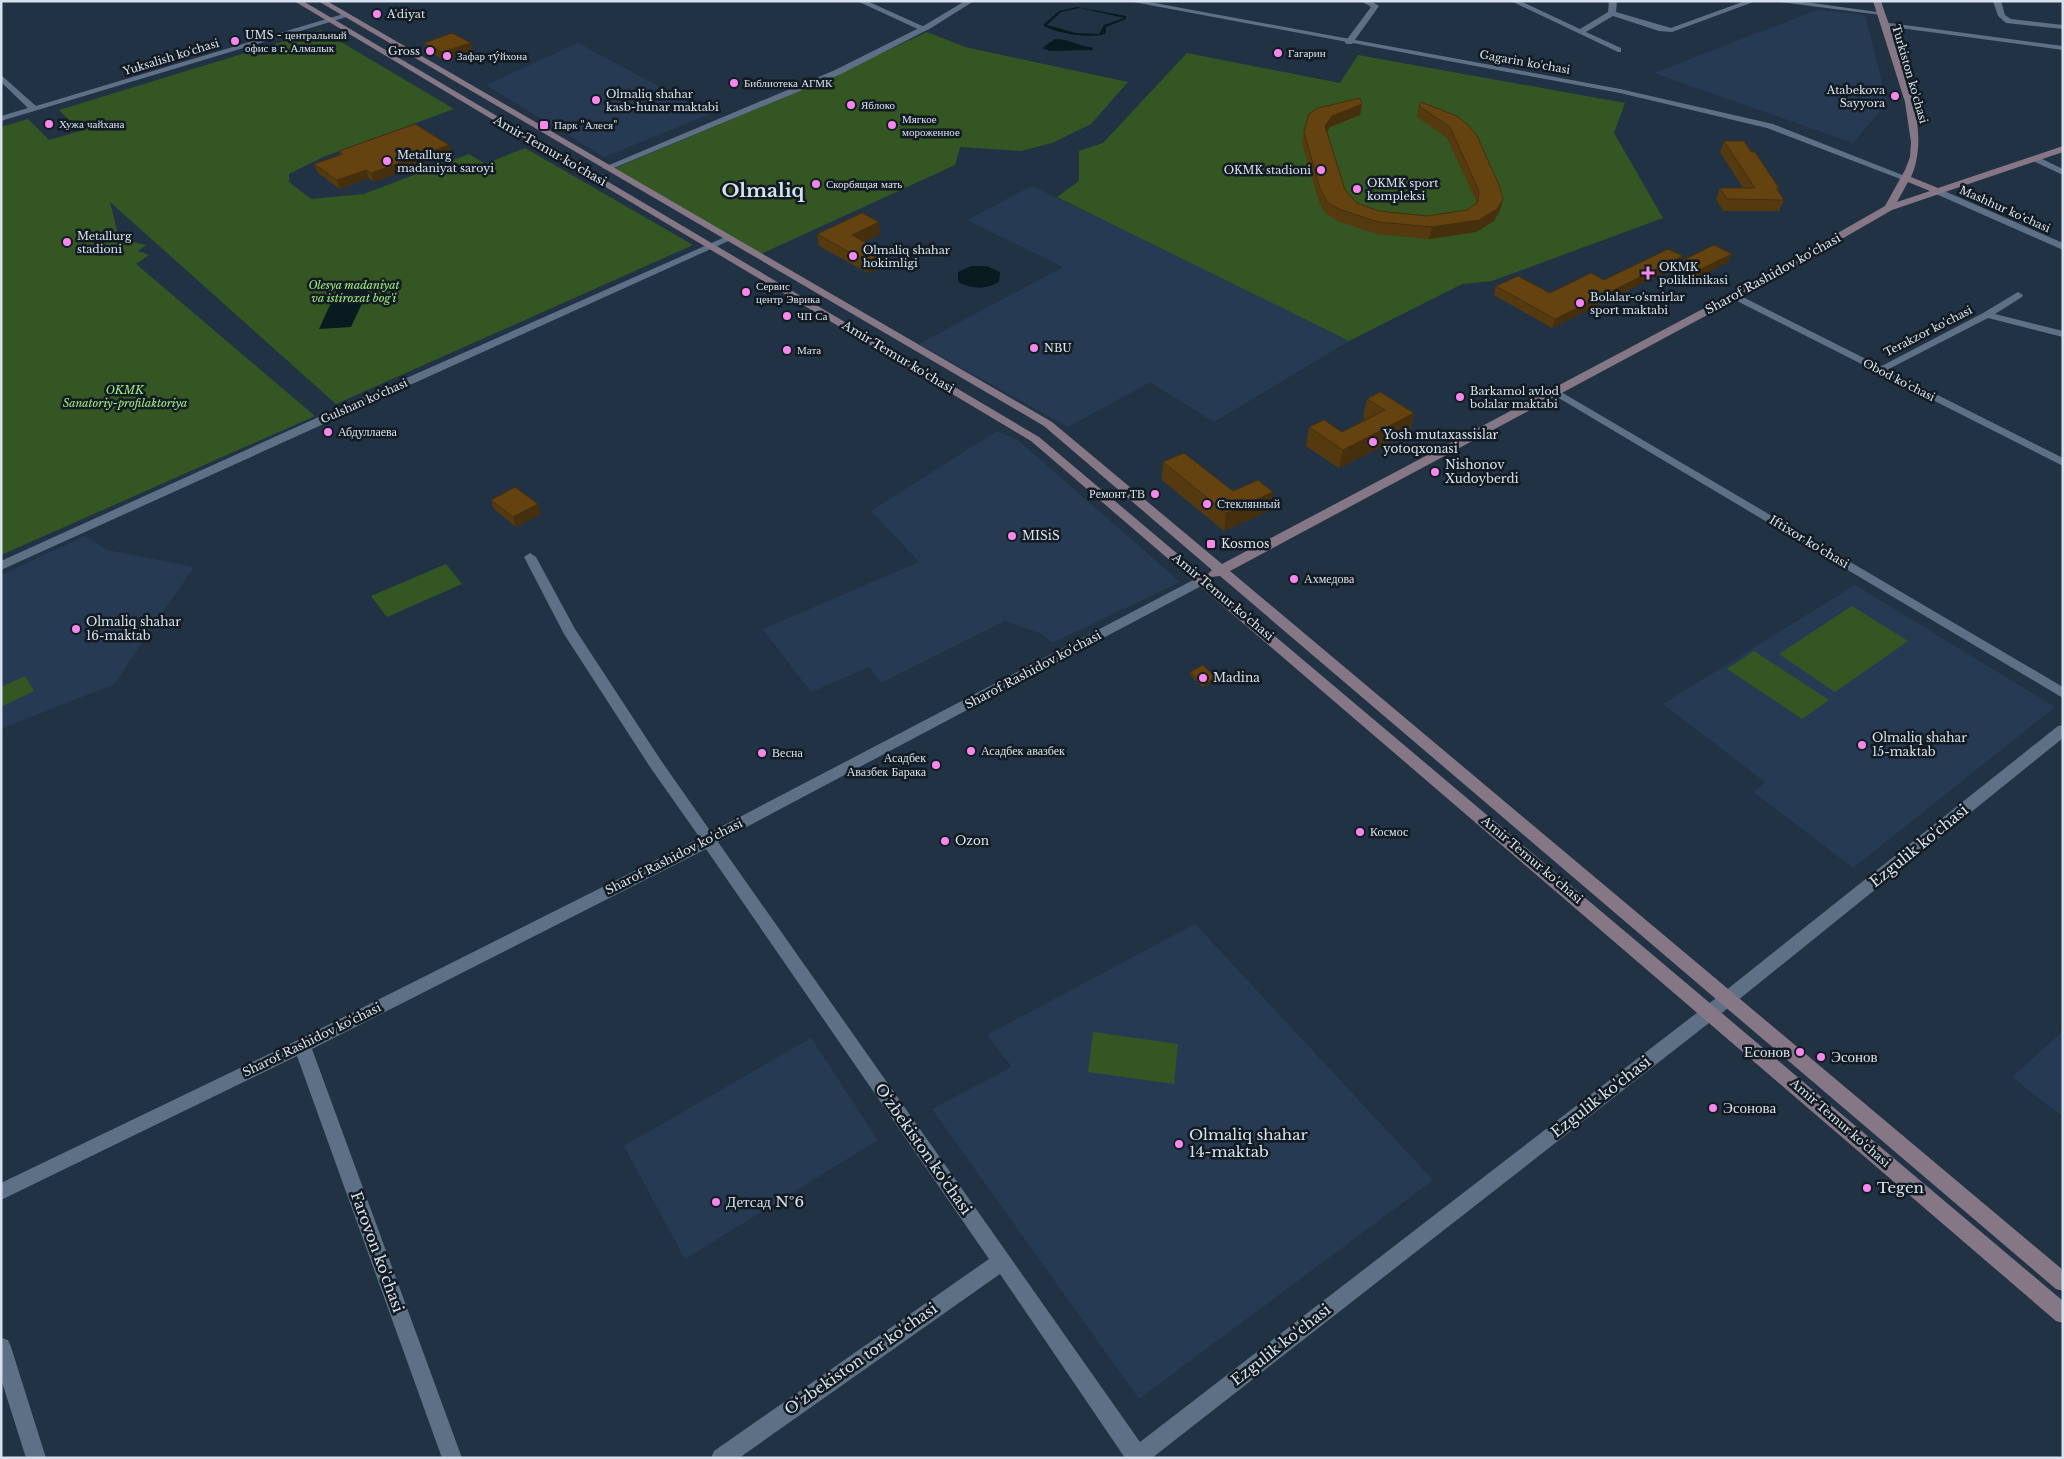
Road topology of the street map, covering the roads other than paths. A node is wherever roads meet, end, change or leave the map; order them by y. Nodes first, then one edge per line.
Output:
1 (297, 1) edge
2 (321, 1) edge
3 (860, 1) edge
4 (971, 1) edge
5 (1130, 1) edge
6 (1364, 1) edge
7 (1612, 1) edge
8 (1753, 1) edge
9 (1775, 1) edge
10 (1877, 1) edge
11 (1998, 1) edge
12 (1518, 2) edge
13 (1612, 13) junction
14 (1881, 13) junction
15 (346, 16) junction
16 (329, 21) junction
17 (1884, 24) junction
18 (2063, 27) edge
19 (924, 29) junction
20 (1581, 32) junction
21 (1349, 42) junction
22 (2063, 48) edge
23 (1618, 50) dead end
24 (1, 77) edge
25 (464, 86) junction
26 (451, 92) junction
27 (34, 109) junction
28 (1, 119) edge
29 (554, 137) junction
30 (538, 143) junction
31 (2063, 150) edge
32 (2036, 159) junction
33 (606, 168) junction
34 (2063, 172) edge
35 (1906, 178) junction
36 (1939, 192) junction
37 (1889, 208) junction
38 (728, 239) junction
39 (713, 246) junction
40 (2063, 247) edge
41 (1735, 296) junction
42 (2018, 296) dead end
43 (1987, 315) junction
44 (2063, 334) edge
45 (1879, 370) junction
46 (1556, 392) junction
47 (2063, 463) edge
48 (530, 557) dead end
49 (1, 566) edge
50 (1220, 571) junction
51 (1203, 580) junction
52 (2063, 693) edge
53 (2063, 730) edge
54 (708, 841) junction
55 (1726, 1000) junction
56 (1711, 1012) junction
57 (302, 1046) junction
58 (1, 1192) edge
59 (1002, 1261) junction
60 (2063, 1282) edge
61 (2063, 1314) edge
62 (1, 1347) edge
63 (1137, 1457) edge
64 (36, 1458) edge
65 (452, 1458) edge
66 (721, 1458) edge

1 - 16 main road, Amir Temur ko'chasi
2 - 15 main road, Amir Temur ko'chasi
3 - 19 street
4 - 19 street
5 - 21 street, Gagarin ko'chasi
6 - 21 street
7 - 13 street
8 - 13 street
9 - 14 street
10 - 14 main road, Turkiston ko'chasi
11 - 18 street
12 - 20 street
13 - 20 street
14 - 17 main road, Turkiston ko'chasi
15 - 16 street, Yuksalish ko'chasi
15 - 25 main road, Amir Temur ko'chasi
16 - 26 main road, Amir Temur ko'chasi
16 - 27 street, Yuksalish ko'chasi
17 - 22 street
17 - 35 main road, Turkiston ko'chasi
19 - 33 street
20 - 23 street
21 - 35 street, Gagarin ko'chasi
24 - 27 street
25 - 26 main road
25 - 29 main road, Amir Temur ko'chasi
26 - 30 main road, Amir Temur ko'chasi
27 - 28 street, Yuksalish ko'chasi
29 - 30 main road
29 - 33 main road, Amir Temur ko'chasi
30 - 39 main road, Amir Temur ko'chasi
31 - 32 main road, Sharof Rashidov ko'chasi
32 - 34 street
32 - 36 main road, Sharof Rashidov ko'chasi
33 - 38 main road, Amir Temur ko'chasi
35 - 36 main road
35 - 37 main road, Turkiston ko'chasi
36 - 37 main road, Sharof Rashidov ko'chasi
36 - 40 street, Mashhur ko‘chasi
37 - 41 main road, Sharof Rashidov ko'chasi
38 - 39 street, Gulshan ko'chasi
38 - 50 main road, Amir Temur ko'chasi
39 - 49 street, Gulshan ko'chasi
39 - 51 main road, Amir Temur ko'chasi
41 - 45 street, Obod ko'chasi
41 - 46 main road, Sharof Rashidov ko'chasi
42 - 43 street, Terakzor ko'chasi
43 - 44 street, Terakzor ko'chasi
43 - 45 street, Terakzor ko'chasi
45 - 47 street, Obod ko'chasi
46 - 50 main road, Sharof Rashidov ko'chasi
46 - 52 street, Iftixor ko'chasi
48 - 54 street, O‘zbekiston ko'chasi
50 - 51 main road, Sharof Rashidov ko'chasi
50 - 55 main road, Amir Temur ko'chasi
51 - 54 street, Sharof Rashidov ko'chasi
51 - 56 main road, Amir Temur ko'chasi
53 - 55 street, Ezgulik ko'chasi
54 - 57 street, Sharof Rashidov ko'chasi
54 - 59 street, O‘zbekiston ko'chasi
55 - 56 street, Ezgulik ko'chasi
55 - 60 main road, Amir Temur ko'chasi
56 - 61 main road, Amir Temur ko'chasi
56 - 63 street, Ezgulik ko'chasi
57 - 58 street, Sharof Rashidov ko'chasi
57 - 65 street, Farovon ko'chasi
59 - 63 street, O‘zbekiston ko'chasi
59 - 66 street, O‘zbekiston tor ko'chasi
62 - 64 street

